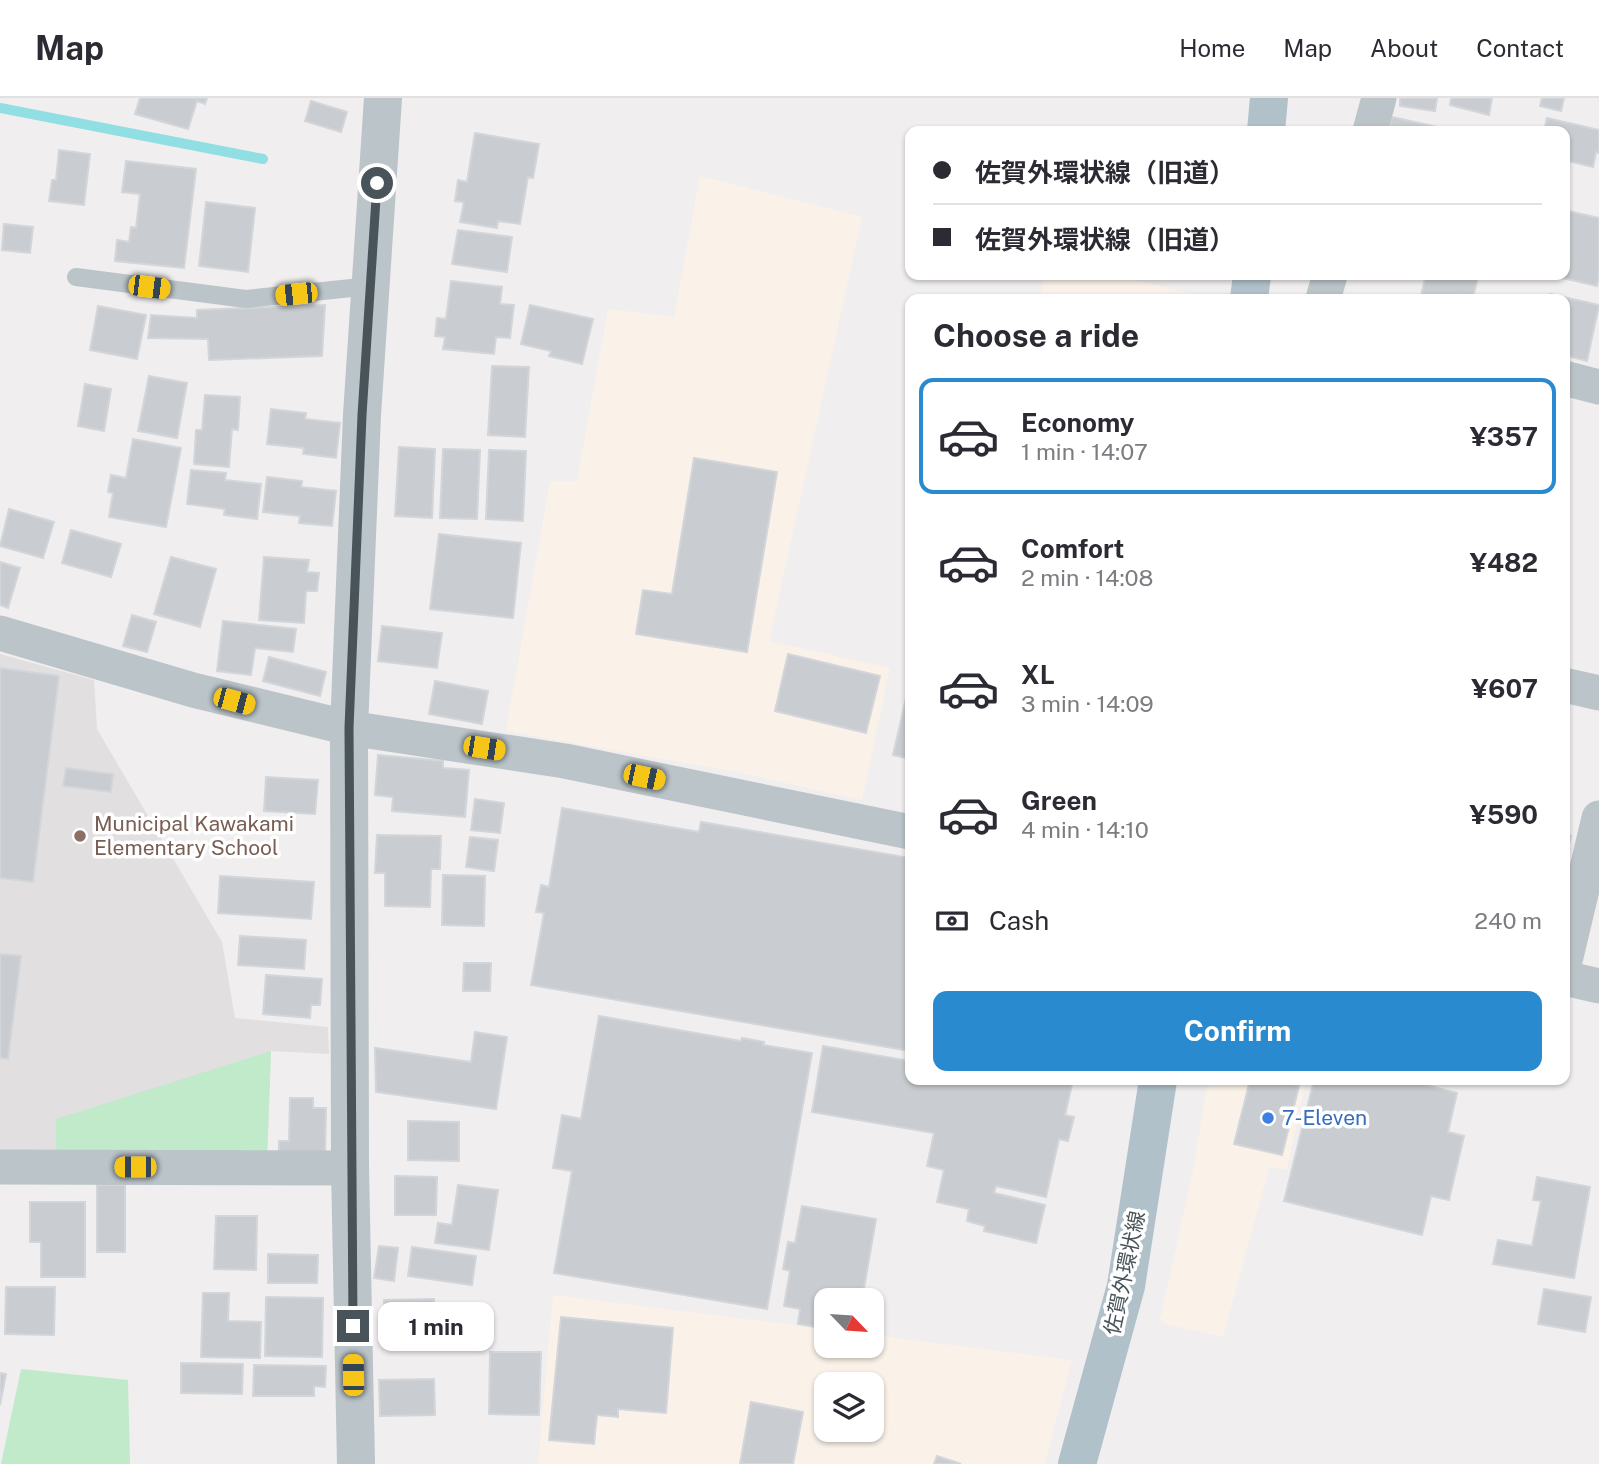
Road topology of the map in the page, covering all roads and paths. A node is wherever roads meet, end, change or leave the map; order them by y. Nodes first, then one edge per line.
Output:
1 (383, 98) edge
2 (1269, 98) edge
3 (1380, 98) edge
4 (1266, 126) edge
5 (1372, 126) edge
6 (76, 277) dead end
7 (370, 286) junction
8 (1570, 380) edge
9 (1599, 387) edge
10 (0, 633) edge
11 (1570, 686) edge
12 (1599, 693) edge
13 (349, 728) junction
14 (1599, 818) edge
15 (905, 831) edge
16 (1570, 940) edge
17 (1570, 979) edge
18 (1599, 986) edge
19 (1157, 1085) edge
20 (0, 1167) edge
21 (351, 1168) junction
22 (356, 1464) edge
23 (1077, 1464) edge

1 - 7 street
2 - 4 main road
3 - 5 street
6 - 7 lane
7 - 13 street
8 - 9 street
10 - 13 street
11 - 12 street
13 - 15 street
13 - 21 street
14 - 16 street
17 - 18 street
19 - 23 main road, 佐賀外環状線
20 - 21 street
21 - 22 street

